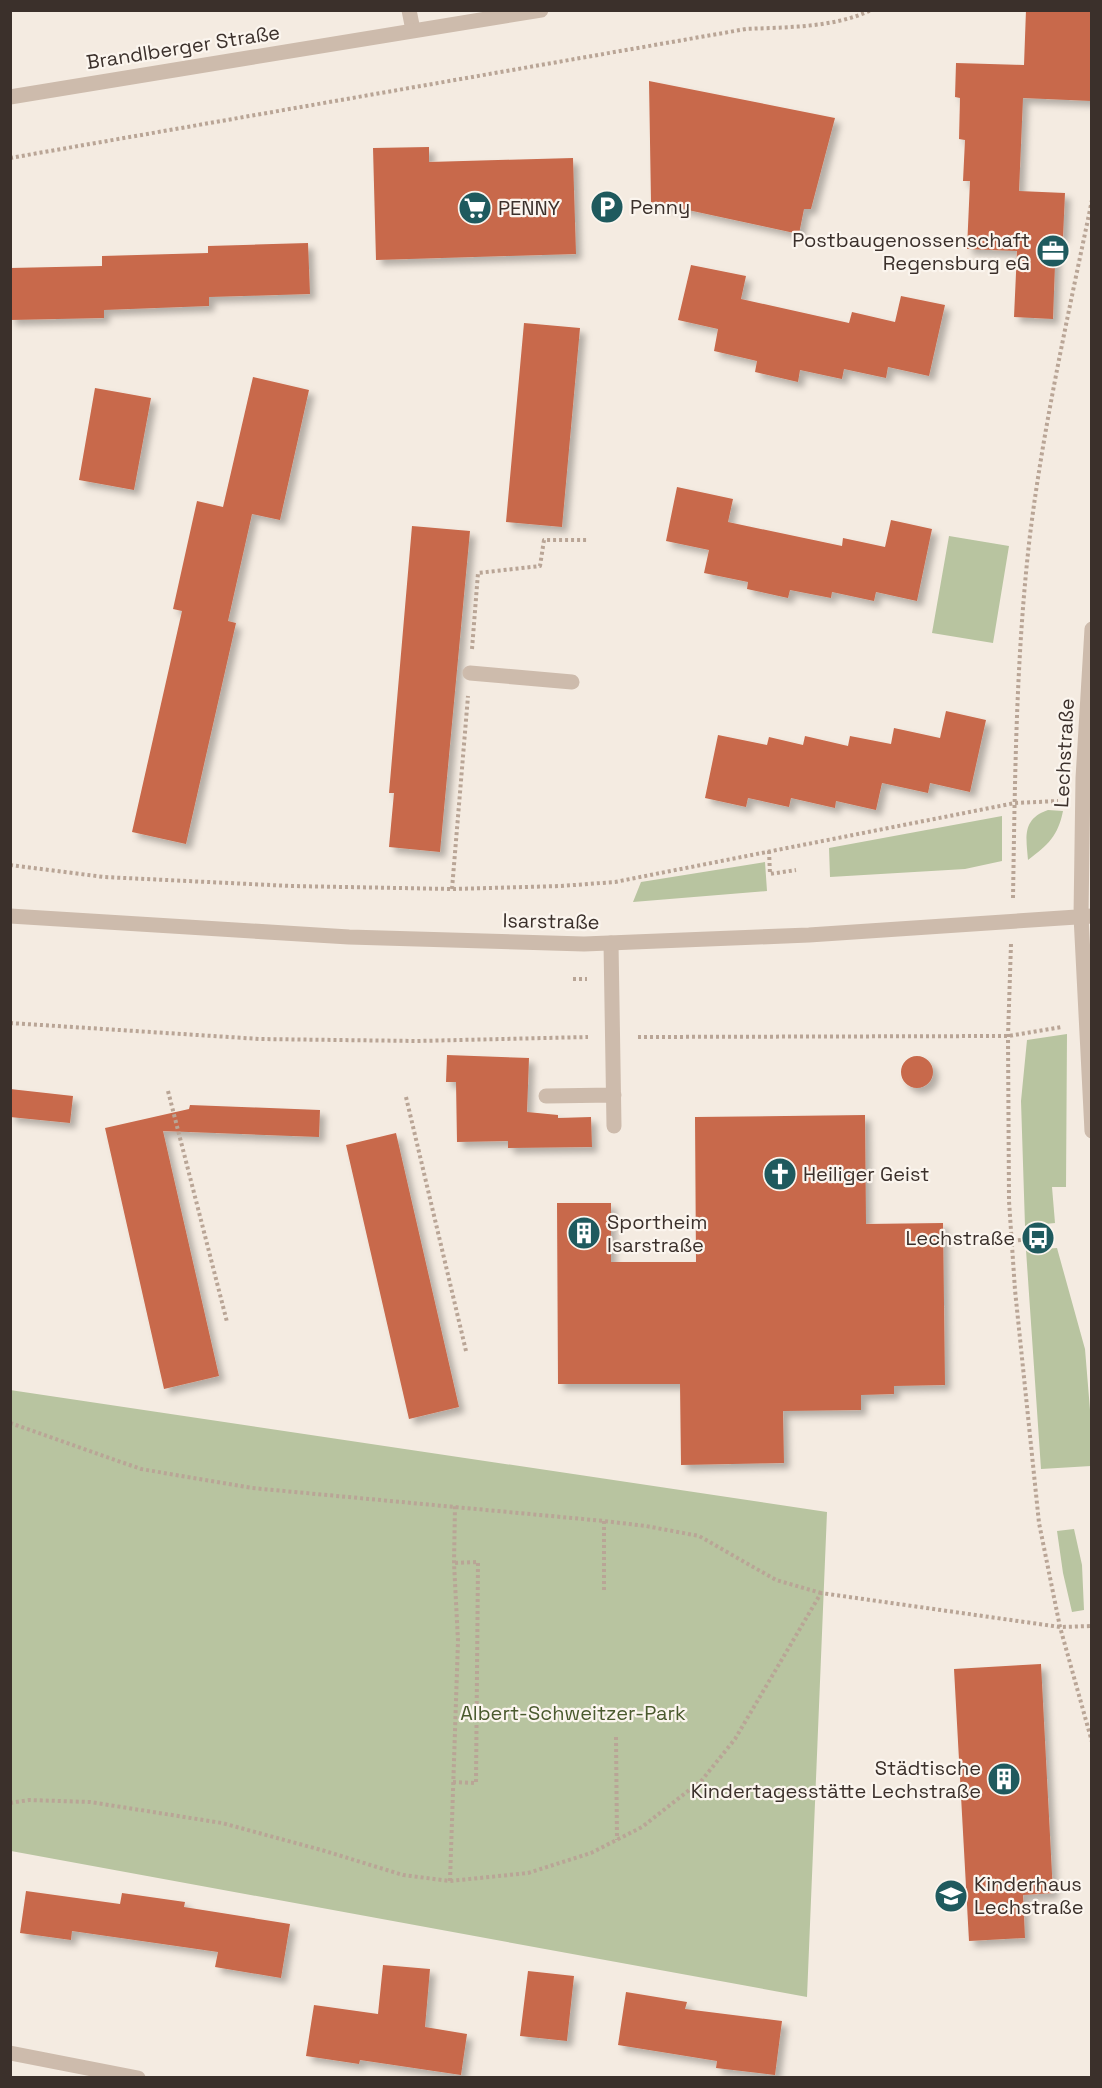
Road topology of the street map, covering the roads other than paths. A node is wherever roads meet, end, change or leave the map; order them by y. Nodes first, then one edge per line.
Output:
1 (410, 10) edge
2 (541, 10) edge
3 (413, 30) junction
4 (10, 97) edge
5 (1092, 629) edge
6 (470, 673) dead end
7 (572, 682) dead end
8 (10, 916) edge
9 (1087, 916) edge
10 (611, 943) junction
11 (614, 1095) junction
12 (546, 1096) dead end
13 (614, 1126) dead end
14 (1092, 1131) edge
15 (10, 2053) edge
16 (138, 2078) edge

1 - 3 street
2 - 3 street, Brandlberger Straße
3 - 4 street, Brandlberger Straße
5 - 9 street, Lechstraße
6 - 7 street
8 - 10 street, Isarstraße
9 - 10 street, Isarstraße
9 - 14 street, Lechstraße
10 - 11 street
11 - 12 street
11 - 13 street
15 - 16 street

